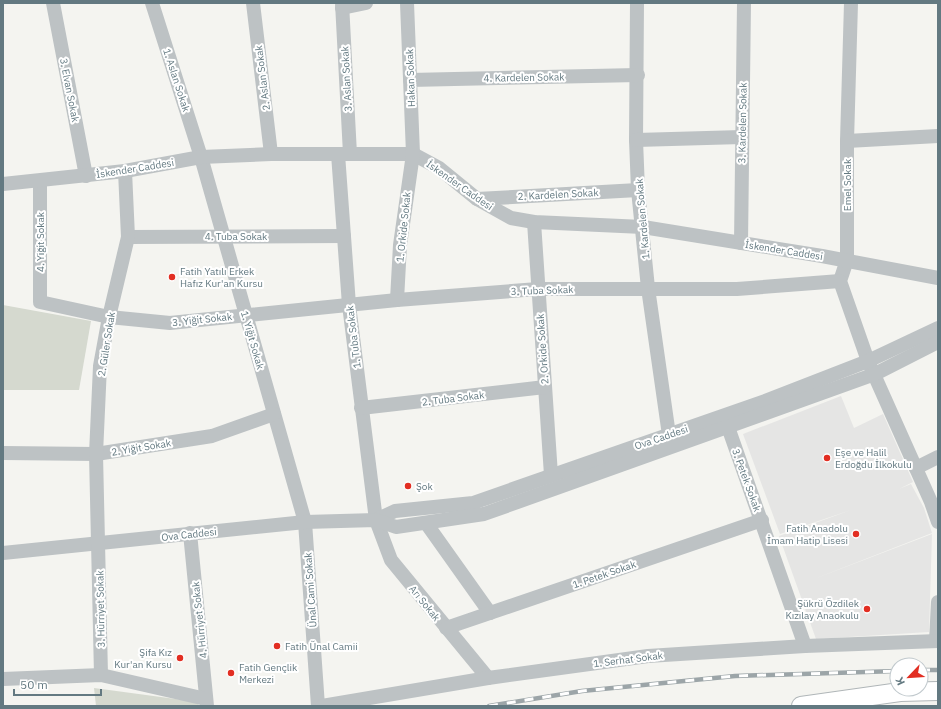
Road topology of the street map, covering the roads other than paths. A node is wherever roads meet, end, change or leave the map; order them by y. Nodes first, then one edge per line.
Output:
1 (54, 3) edge
2 (152, 3) edge
3 (253, 3) edge
4 (366, 3) edge
5 (407, 3) edge
6 (637, 3) edge
7 (744, 3) edge
8 (851, 3) edge
9 (342, 6) edge
10 (638, 75) junction
11 (410, 80) junction
12 (938, 136) edge
13 (742, 137) junction
14 (636, 140) junction
15 (847, 141) junction
16 (271, 154) junction
17 (344, 154) junction
18 (412, 154) junction
19 (202, 157) junction
20 (125, 171) junction
21 (86, 176) junction
22 (40, 181) junction
23 (3, 184) edge
24 (638, 190) junction
25 (477, 198) junction
26 (534, 222) junction
27 (643, 227) junction
28 (344, 236) junction
29 (128, 237) junction
30 (224, 237) junction
31 (741, 243) junction
32 (847, 260) junction
33 (938, 278) edge
34 (840, 281) junction
35 (538, 288) junction
36 (648, 288) junction
37 (397, 300) junction
38 (40, 302) joint
39 (349, 304) junction
40 (246, 315) junction
41 (109, 317) junction
42 (938, 328) edge
43 (938, 342) edge
44 (868, 361) junction
45 (875, 374) junction
46 (545, 387) junction
47 (361, 408) junction
48 (274, 414) junction
49 (728, 427) junction
50 (670, 441) junction
51 (3, 453) edge
52 (96, 454) junction
53 (938, 457) edge
54 (916, 468) junction
55 (550, 475) junction
56 (376, 520) junction
57 (762, 520) junction
58 (305, 522) junction
59 (938, 522) edge
60 (426, 523) junction
61 (190, 533) junction
62 (99, 543) junction
63 (3, 553) edge
64 (938, 602) edge
65 (490, 613) junction
66 (446, 628) junction
67 (937, 641) edge
68 (805, 646) junction
69 (101, 676) junction
70 (488, 678) junction
71 (3, 679) edge
72 (938, 691) edge
73 (207, 702) edge
74 (318, 706) edge
75 (322, 706) edge
76 (801, 706) edge

1 - 21 street, 3. Elvan Sokak
2 - 19 street, 1. Aslan Sokak
3 - 16 street, 2. Aslan Sokak
4 - 9 street
5 - 11 street, Hakan Sokak
6 - 10 street, 1. Kardelen Sokak
7 - 13 street, 3. Kardelen Sokak
8 - 15 street, Emel Sokak
9 - 17 street, 3. Aslan Sokak
10 - 11 street, 4. Kardelen Sokak
10 - 14 street, 1. Kardelen Sokak
11 - 18 street, Hakan Sokak
12 - 15 street
13 - 14 street
13 - 31 street, 3. Kardelen Sokak
14 - 24 street, 1. Kardelen Sokak
15 - 32 street, Emel Sokak
16 - 17 street, İskender Caddesi
16 - 19 street, İskender Caddesi
17 - 18 street, İskender Caddesi
17 - 28 street, 1. Tuba Sokak
18 - 25 street, İskender Caddesi
18 - 37 street, 1. Orkide Sokak
19 - 20 street, İskender Caddesi
19 - 30 street, 1. Yiğit Sokak
20 - 21 street, İskender Caddesi
20 - 29 street, 2. Güler Sokak
21 - 22 street, İskender Caddesi
22 - 23 street, İskender Caddesi
22 - 38 street, 4. Yiğit Sokak
24 - 25 street, 2. Kardelen Sokak
24 - 27 street, 1. Kardelen Sokak
25 - 26 street, İskender Caddesi
26 - 27 street, İskender Caddesi
26 - 35 street, 2. Orkide Sokak
27 - 31 street, İskender Caddesi
27 - 36 street, 1. Kardelen Sokak
28 - 30 street, 4. Tuba Sokak
28 - 39 street, 1. Tuba Sokak
29 - 30 street, 4. Tuba Sokak
29 - 41 street, 2. Güler Sokak
30 - 40 street, 1. Yiğit Sokak
31 - 32 street, İskender Caddesi
32 - 33 street, İskender Caddesi
32 - 34 street, Emel Sokak
34 - 36 street, 3. Tuba Sokak
34 - 44 street
35 - 36 street, 3. Tuba Sokak
35 - 37 street, 3. Tuba Sokak
35 - 46 street, 2. Orkide Sokak
36 - 50 street, 1. Kardelen Sokak
37 - 39 street, 3. Tuba Sokak
38 - 41 street, 3. Yiğit Sokak
39 - 40 street, 3. Tuba Sokak
39 - 47 street, 1. Tuba Sokak
40 - 41 street, 3. Yiğit Sokak
40 - 48 street, 1. Yiğit Sokak
41 - 52 street, 2. Güler Sokak
42 - 44 street, Ova Caddesi
43 - 45 street, Ova Caddesi
44 - 45 street
44 - 50 street, Ova Caddesi
45 - 49 street, Ova Caddesi
45 - 54 street
46 - 47 street, 2. Tuba Sokak
46 - 55 street, 2. Orkide Sokak
47 - 56 street, 1. Tuba Sokak
48 - 52 street, 2. Yiğit Sokak
48 - 58 street, 1. Yiğit Sokak
49 - 50 street, Ova Caddesi
49 - 57 street, 3. Petek Sokak
50 - 55 street, Ova Caddesi
50 - 60 street, Ova Caddesi
51 - 52 street, 2. Yiğit Sokak
52 - 62 street, 2. Güler Sokak
53 - 54 street
54 - 59 street
55 - 56 street, Ova Caddesi
56 - 58 street, Ova Caddesi
56 - 60 street, Ova Caddesi
56 - 66 street, Arı Sokak
57 - 65 street, 1. Petek Sokak
57 - 68 street, 3. Petek Sokak
58 - 61 street, Ova Caddesi
58 - 74 street, Ünal Cami Sokak
60 - 65 street
61 - 62 street, Ova Caddesi
61 - 73 street, 4. Hürriyet Sokak
62 - 63 street, Ova Caddesi
62 - 69 street, 3. Hürriyet Sokak
64 - 67 street
65 - 66 street, 1. Petek Sokak
66 - 70 street, Arı Sokak
67 - 68 street, 1. Serhat Sokak
68 - 70 street, 1. Serhat Sokak
69 - 71 street
69 - 73 street
70 - 75 street, 1. Serhat Sokak
72 - 76 main road

